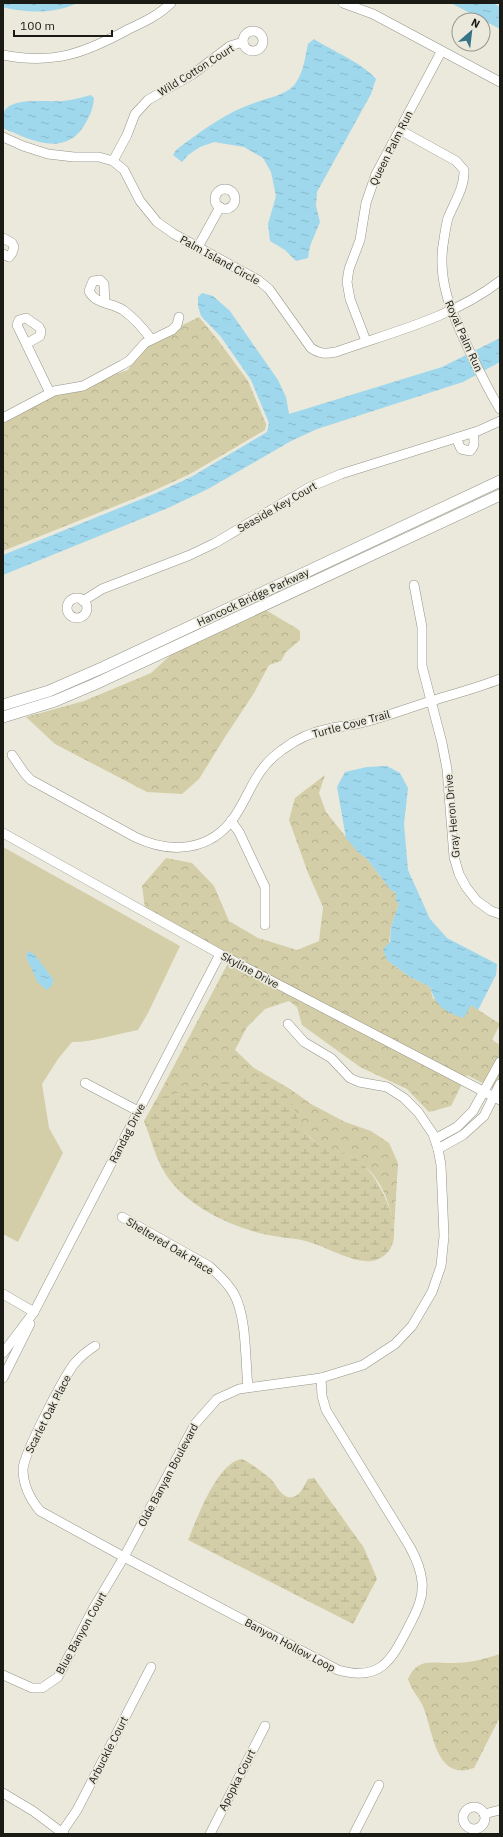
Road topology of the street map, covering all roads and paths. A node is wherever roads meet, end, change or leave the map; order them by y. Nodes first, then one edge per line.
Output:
1 (171, 3) edge
2 (343, 3) edge
3 (243, 42) dead end
4 (441, 52) junction
5 (3, 55) edge
6 (500, 82) edge
7 (400, 130) junction
8 (3, 137) edge
9 (113, 161) junction
10 (220, 207) dead end
11 (3, 238) edge
12 (198, 247) junction
13 (3, 254) edge
14 (500, 281) edge
15 (105, 303) dead end
16 (451, 312) junction
17 (179, 317) dead end
18 (151, 339) junction
19 (366, 341) junction
20 (26, 344) dead end
21 (488, 390) junction
22 (50, 393) junction
23 (500, 409) edge
24 (3, 418) edge
25 (499, 423) edge
26 (473, 433) junction
27 (456, 438) junction
28 (500, 481) edge
29 (500, 495) edge
30 (414, 585) dead end
31 (84, 601) dead end
32 (500, 679) edge
33 (432, 701) junction
34 (3, 705) edge
35 (3, 717) edge
36 (12, 755) dead end
37 (231, 821) junction
38 (3, 833) edge
39 (500, 914) edge
40 (265, 924) dead end
41 (220, 954) junction
42 (288, 1024) dead end
43 (500, 1062) edge
44 (85, 1083) dead end
45 (500, 1084) edge
46 (485, 1092) junction
47 (497, 1098) edge
48 (138, 1111) junction
49 (462, 1123) junction
50 (468, 1131) junction
51 (435, 1139) junction
52 (438, 1149) junction
53 (122, 1217) dead end
54 (3, 1294) edge
55 (34, 1312) junction
56 (95, 1346) dead end
57 (3, 1353) edge
58 (3, 1378) edge
59 (321, 1378) junction
60 (248, 1387) junction
61 (124, 1557) junction
62 (151, 1667) dead end
63 (3, 1676) edge
64 (265, 1726) dead end
65 (379, 1785) dead end
66 (3, 1793) edge
67 (500, 1810) edge
68 (484, 1814) dead end
69 (63, 1833) edge
70 (210, 1834) edge
71 (354, 1834) edge

1 - 5 street
2 - 4 street
3 - 9 street, Wild Cotton Court
4 - 6 street
4 - 7 street, Queen Palm Run
7 - 16 street, Royal Palm Run
7 - 19 street, Queen Palm Run
8 - 9 street
9 - 12 street, Palm Island Circle
10 - 12 street
11 - 13 street
12 - 19 street, Palm Island Circle
14 - 16 street, Palm Island Circle
15 - 18 street
16 - 19 street, Palm Island Circle
16 - 21 street, Royal Palm Run
17 - 18 street
18 - 22 street
20 - 22 street
21 - 23 street, Royal Palm Run
21 - 25 street, Royal Palm Run
22 - 24 street
25 - 26 street, Seaside Key Court
26 - 27 street, Seaside Key Court
26 - 27 street
27 - 31 street, Seaside Key Court
28 - 34 main road, Hancock Bridge Parkway
29 - 35 main road, Hancock Bridge Parkway
30 - 33 street, Gray Heron Drive
32 - 33 street, Turtle Cove Trail
33 - 37 street, Turtle Cove Trail
33 - 39 street, Gray Heron Drive
36 - 37 street, Turtle Cove Trail
37 - 40 street
38 - 41 street, Skyline Drive
41 - 46 street, Skyline Drive
41 - 48 street, Randag Drive
42 - 51 street, Olde Banyan Boulevard
43 - 46 street
44 - 48 street
45 - 47 street
46 - 47 street, Skyline Drive
46 - 49 street
47 - 50 street
48 - 55 street, Randag Drive
49 - 50 street
49 - 51 street
50 - 52 street
51 - 52 street, Olde Banyan Boulevard
52 - 59 street, Olde Banyan Boulevard
53 - 60 street, Sheltered Oak Place
54 - 55 street
55 - 57 street, Randag Drive
55 - 58 street, Randag Drive
56 - 61 street, Scarlet Oak Place
59 - 60 street, Olde Banyan Boulevard
59 - 61 street, Banyon Hollow Loop
60 - 61 street, Olde Banyan Boulevard
61 - 63 street, Blue Banyon Court
62 - 69 street, Arbuckle Court
64 - 70 street, Apopka Court
65 - 71 street
66 - 69 street
67 - 68 street

